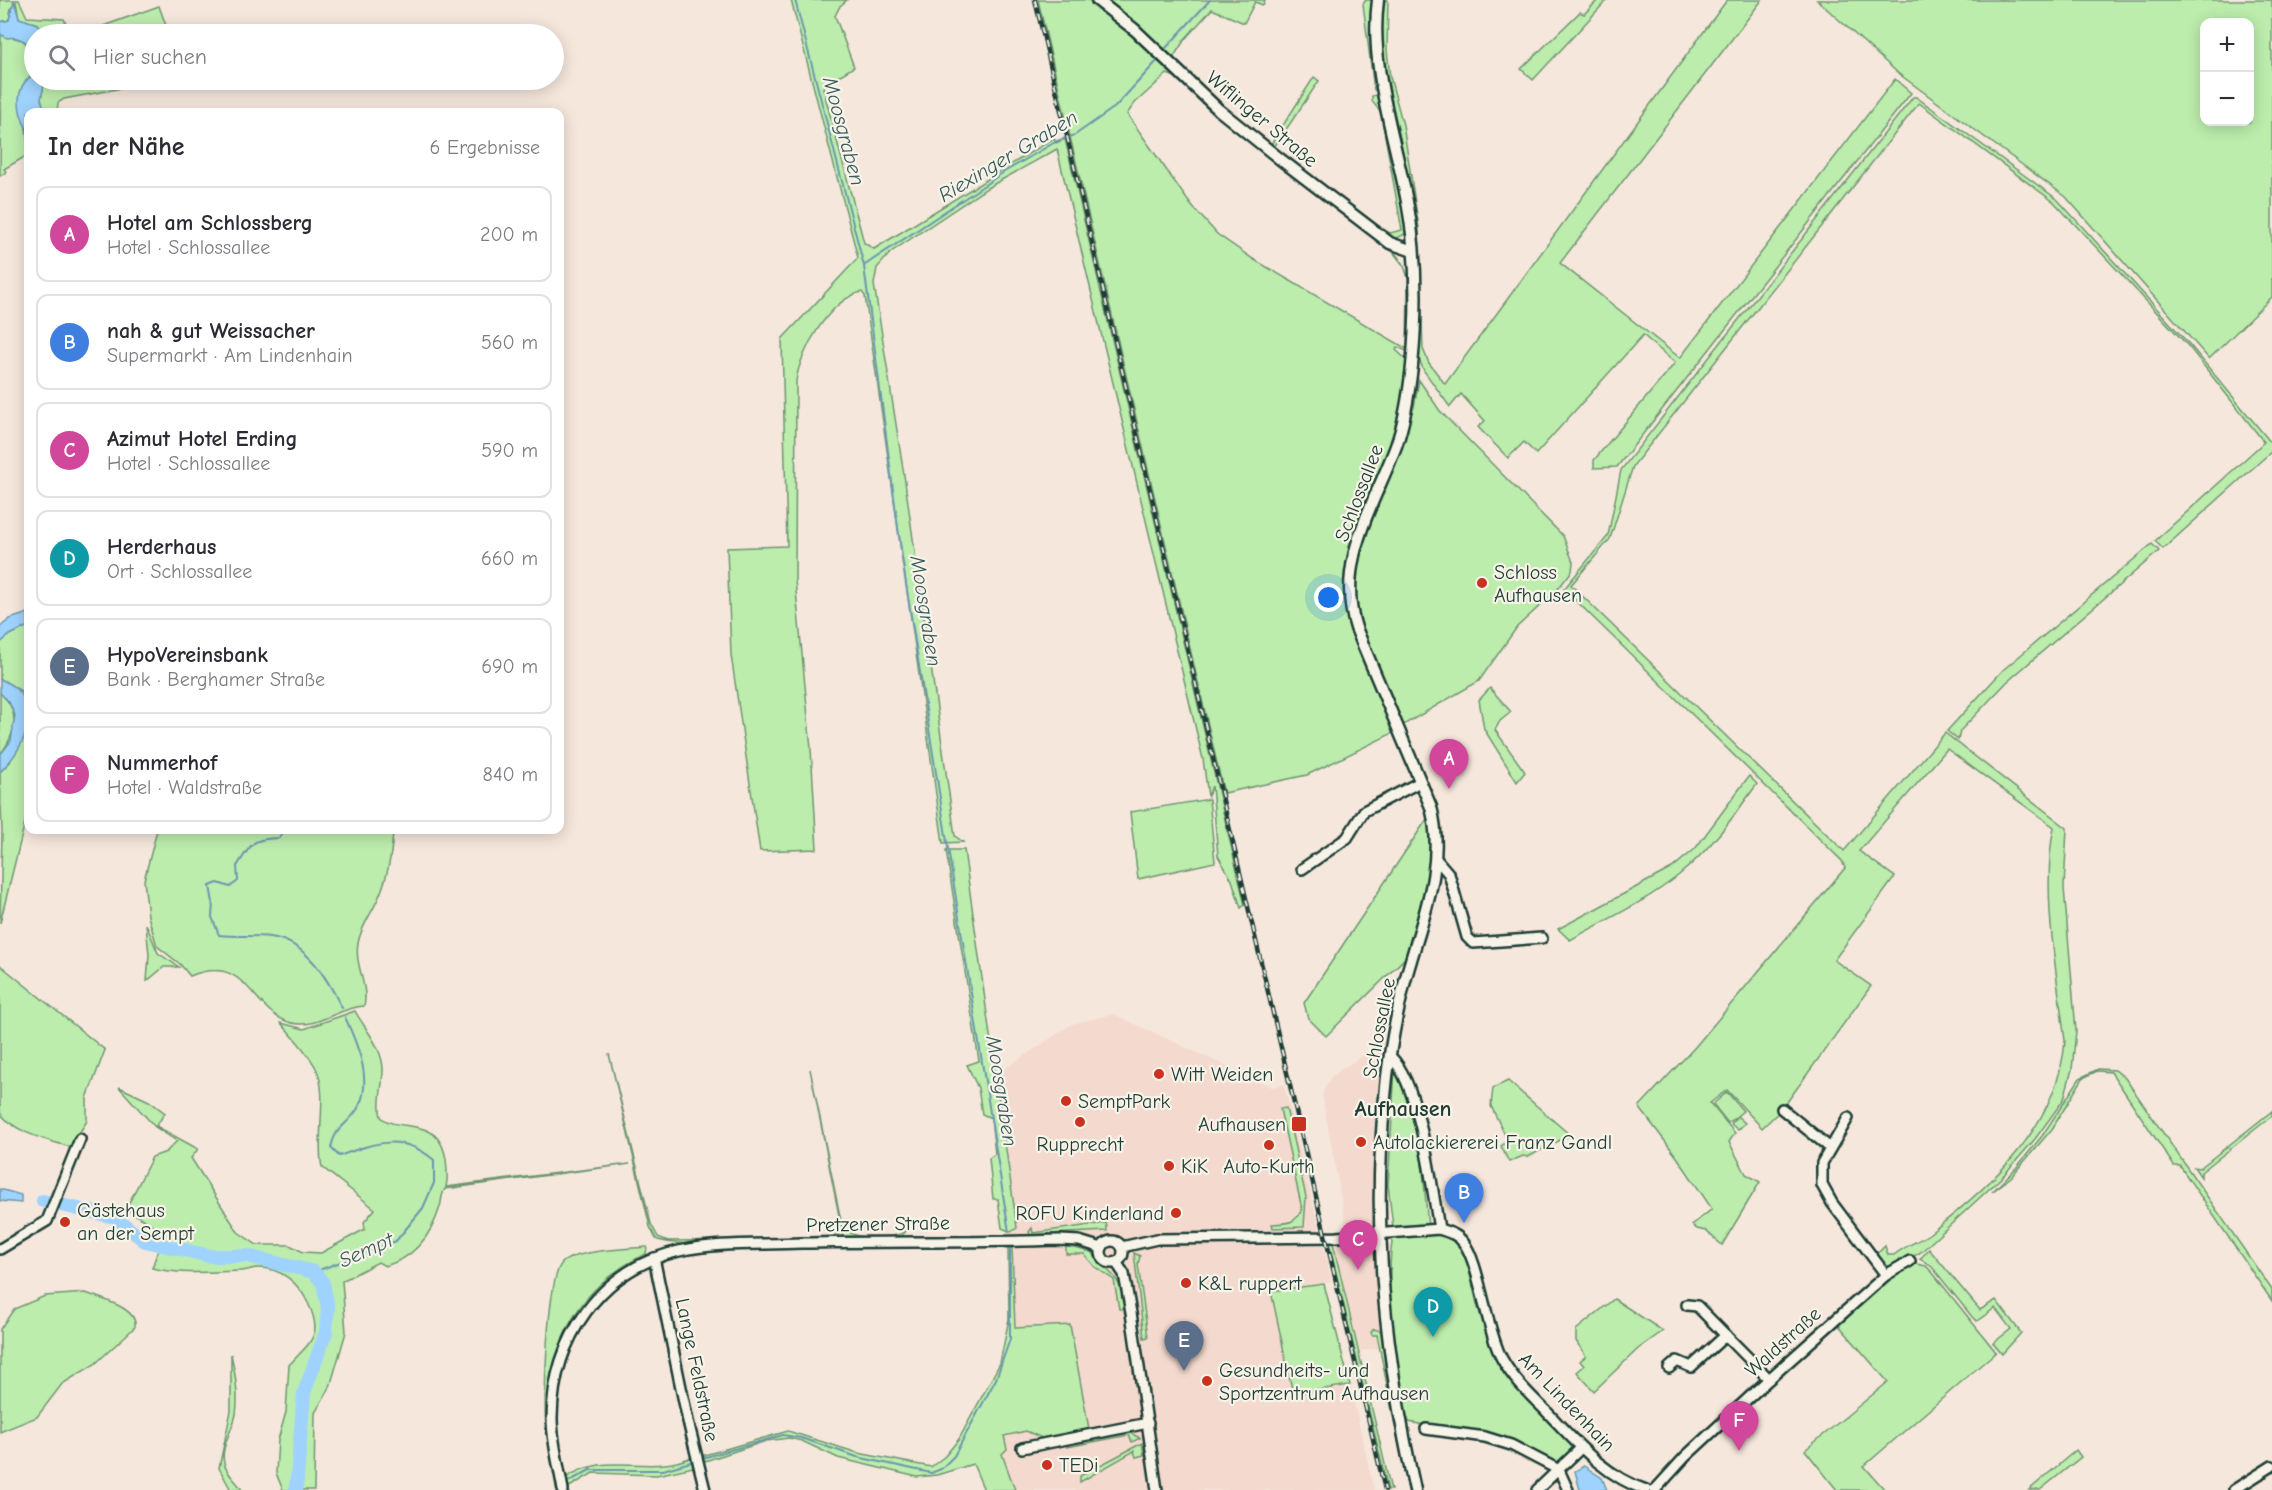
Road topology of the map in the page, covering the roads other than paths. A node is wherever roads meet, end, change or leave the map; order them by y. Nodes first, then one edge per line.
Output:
1 (1097, 0) edge
2 (1378, 0) edge
3 (1413, 252) junction
4 (1420, 782) junction
5 (1437, 860) junction
6 (1302, 869) dead end
7 (1542, 938) dead end
8 (1390, 1057) junction
9 (1782, 1109) dead end
10 (1848, 1118) dead end
11 (80, 1139) dead end
12 (1829, 1147) junction
13 (1439, 1229) junction
14 (1380, 1234) junction
15 (1122, 1247) junction
16 (1102, 1248) junction
17 (0, 1250) edge
18 (654, 1258) junction
19 (1910, 1261) dead end
20 (1116, 1262) junction
21 (1886, 1275) junction
22 (1688, 1305) dead end
23 (1726, 1335) junction
24 (1669, 1368) dead end
25 (1769, 1379) junction
26 (1148, 1423) junction
27 (1426, 1429) dead end
28 (1022, 1448) dead end
29 (1581, 1448) junction
30 (2272, 1466) edge
31 (1559, 1470) junction
32 (563, 1490) edge
33 (705, 1490) edge
34 (1157, 1490) edge
35 (1415, 1490) edge
36 (1537, 1490) edge
37 (1568, 1490) edge
38 (1646, 1490) edge
39 (1655, 1490) edge
40 (2234, 1490) edge

1 - 3 main road, Wiflinger Straße
2 - 3 main road, Schlossallee
3 - 4 main road, Schlossallee
4 - 5 main road, Schlossallee
4 - 6 street
5 - 7 street, Schlossallee
5 - 8 main road, Schlossallee
8 - 13 street
8 - 14 main road, Schlossallee
9 - 12 street
10 - 12 street
11 - 17 street
12 - 21 street
13 - 14 street
13 - 29 street, Am Lindenhain
14 - 15 street, Pretzener Straße
14 - 35 main road, Schlossallee
15 - 16 street, Pretzener Straße
15 - 20 street
16 - 18 street, Pretzener Straße
16 - 20 street
18 - 32 street, Pretzener Straße
18 - 33 street, Lange Feldstraße
19 - 21 street, Waldstraße
20 - 26 street
21 - 25 street, Waldstraße
22 - 23 street
23 - 24 street
23 - 25 street
25 - 39 street, Waldstraße
26 - 28 street
26 - 34 street
27 - 31 street
29 - 31 street
29 - 38 street, Am Lindenhain
30 - 40 street
31 - 36 street
31 - 37 street

